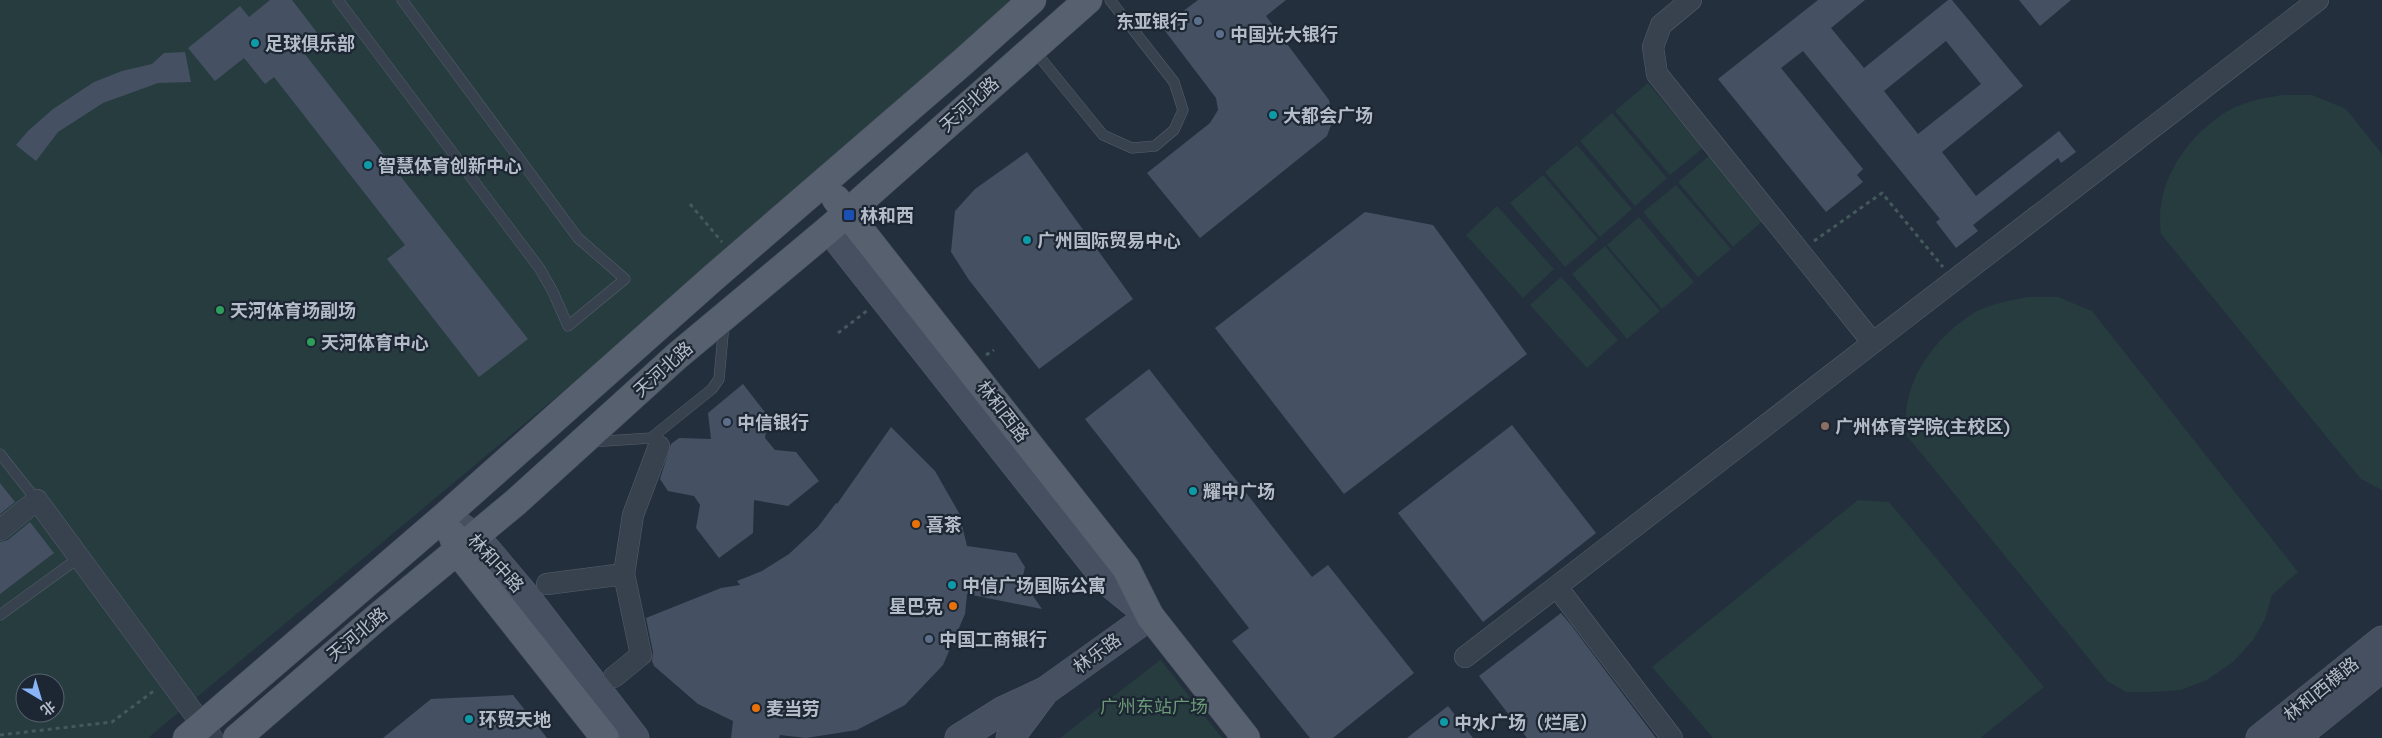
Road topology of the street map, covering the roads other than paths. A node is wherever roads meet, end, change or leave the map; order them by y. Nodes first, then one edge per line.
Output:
1 (338, 0) edge
2 (402, 0) edge
3 (1032, 0) edge
4 (1088, 0) edge
5 (1110, 0) edge
6 (1691, 0) edge
7 (2318, 0) edge
8 (1032, 48) junction
9 (822, 183) junction
10 (838, 221) junction
11 (725, 315) junction
12 (1873, 344) junction
13 (584, 442) junction
14 (659, 446) dead end
15 (0, 454) edge
16 (37, 500) junction
17 (445, 516) junction
18 (0, 530) edge
19 (467, 545) junction
20 (80, 556) junction
21 (624, 574) junction
22 (547, 584) dead end
23 (1557, 586) junction
24 (0, 615) edge
25 (1150, 616) junction
26 (2382, 640) edge
27 (1465, 657) dead end
28 (2382, 668) edge
29 (614, 677) dead end
30 (1045, 691) junction
31 (201, 733) edge
32 (237, 738) edge
33 (604, 738) edge
34 (634, 738) edge
35 (959, 738) edge
36 (1010, 738) edge
37 (1246, 738) edge
38 (1672, 738) edge
39 (2260, 738) edge
40 (2295, 738) edge

1 - 2 lane
3 - 9 main road, 天河北路
4 - 8 main road, 天河北路
5 - 8 lane
6 - 12 street
7 - 12 street
8 - 10 main road, 天河北路
9 - 10 main road, 林和西路
9 - 17 main road, 天河北路
10 - 11 main road, 天河北路
10 - 25 main road, 林和西路
11 - 13 main road, 天河北路
11 - 13 lane
12 - 23 street
13 - 19 main road, 天河北路
14 - 21 street
15 - 16 lane
16 - 18 street
16 - 20 lane
16 - 31 street
17 - 19 main road, 林和中路
17 - 31 main road, 天河北路
19 - 32 main road, 天河北路
19 - 33 main road, 林和中路
19 - 34 main road, 林和中路
20 - 24 lane
20 - 31 lane
21 - 22 street
21 - 29 street
23 - 27 street
23 - 38 street
25 - 30 main road, 林乐路
25 - 37 main road, 林和西路
26 - 39 main road, 林和西横路
28 - 40 main road, 林和西横路
30 - 35 main road, 林乐路
30 - 36 main road, 林乐路

